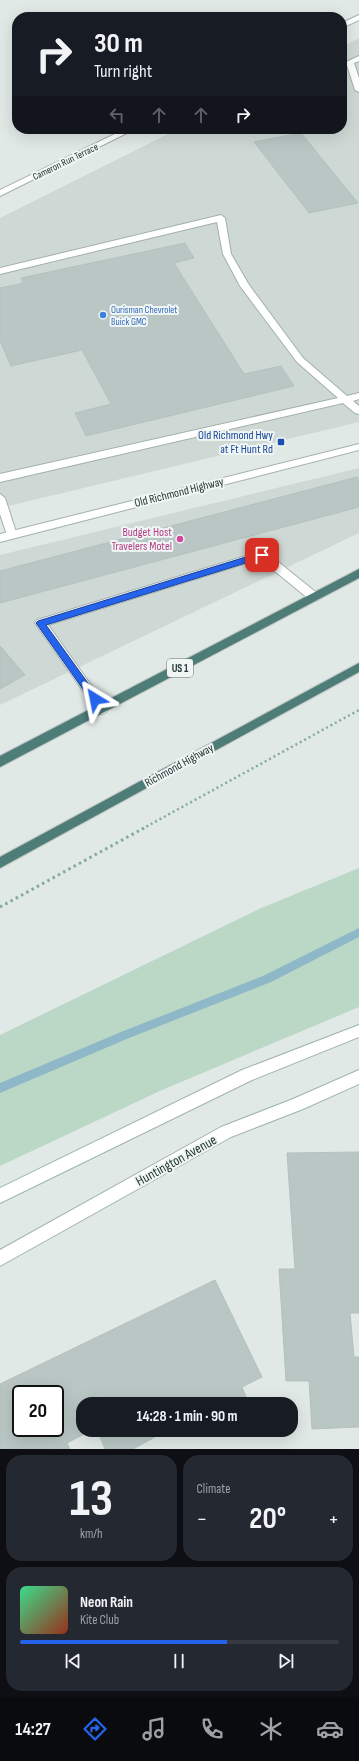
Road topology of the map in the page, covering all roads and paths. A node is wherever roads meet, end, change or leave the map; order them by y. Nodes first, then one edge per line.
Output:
1 (359, 18) edge
2 (347, 24) edge
3 (359, 58) edge
4 (359, 90) edge
5 (121, 134) edge
6 (0, 193) edge
7 (0, 271) edge
8 (359, 396) edge
9 (346, 400) junction
10 (359, 411) edge
11 (359, 448) edge
12 (0, 478) edge
13 (0, 498) edge
14 (12, 535) junction
15 (0, 538) edge
16 (359, 573) edge
17 (314, 597) junction
18 (359, 667) edge
19 (102, 709) junction
20 (359, 710) edge
21 (0, 762) edge
22 (0, 863) edge
23 (0, 907) edge
24 (359, 1031) edge
25 (359, 1077) edge
26 (0, 1196) edge
27 (0, 1258) edge

1 - 2 street
3 - 4 street
5 - 6 street, Cameron Run Terrace
7 - 9 street
8 - 9 street
9 - 10 street
9 - 12 street
11 - 14 street, Old Richmond Highway
13 - 14 street
14 - 15 street, Old Richmond Highway
16 - 17 highway, US 1
17 - 19 highway, US 1
17 - 19 street
18 - 22 highway, Richmond Highway
19 - 21 highway, US 1
20 - 23 path
24 - 26 street
25 - 27 street, Huntington Avenue

